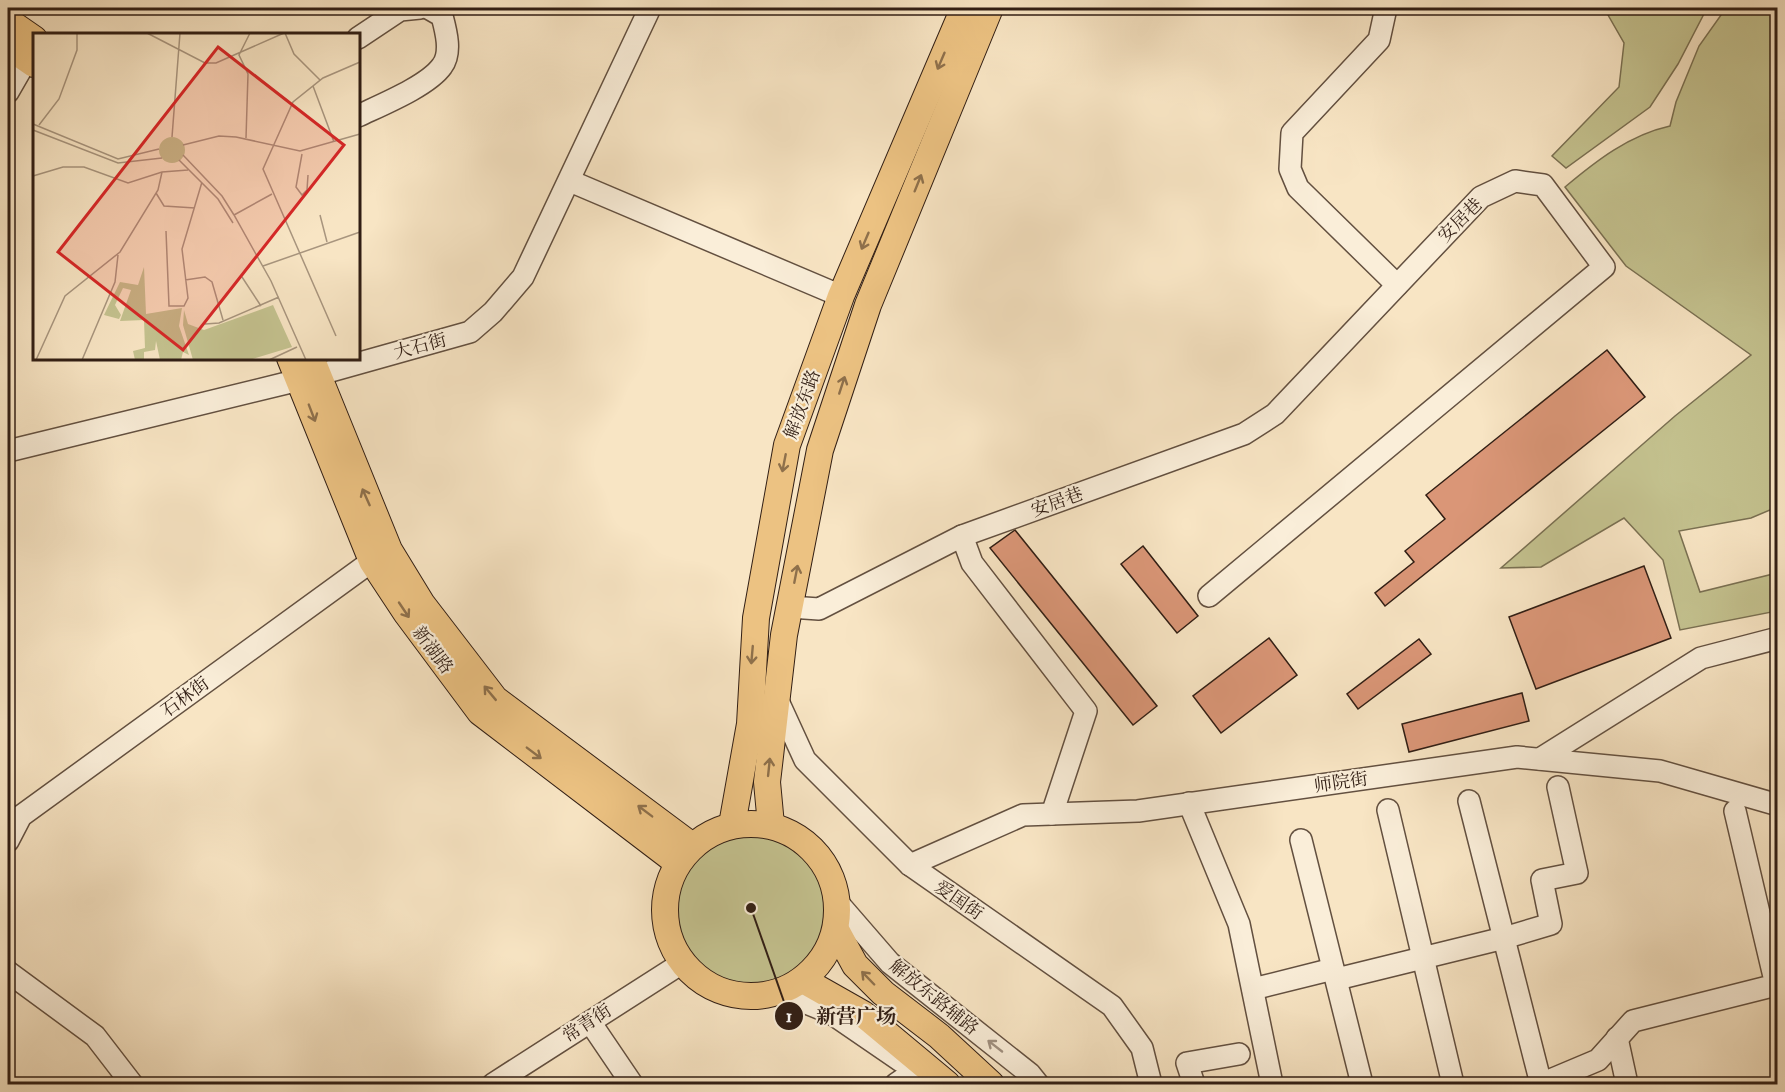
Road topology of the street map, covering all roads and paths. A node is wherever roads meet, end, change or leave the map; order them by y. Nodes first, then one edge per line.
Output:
1 (420, 8) edge
2 (428, 8) edge
3 (650, 8) edge
4 (964, 8) edge
5 (990, 8) edge
6 (1386, 8) edge
7 (8, 21) edge
8 (360, 37) edge
9 (26, 52) edge
10 (8, 92) edge
11 (360, 115) edge
12 (570, 181) junction
13 (1397, 285) junction
14 (841, 296) junction
15 (360, 356) edge
16 (341, 360) edge
17 (304, 368) edge
18 (8, 451) edge
19 (962, 536) junction
20 (381, 555) junction
21 (1209, 596) dead end
22 (790, 607) junction
23 (1778, 638) edge
24 (777, 699) junction
25 (1540, 759) junction
26 (1558, 787) dead end
27 (1469, 801) dead end
28 (1189, 803) junction
29 (1778, 805) edge
30 (1388, 810) dead end
31 (1735, 811) dead end
32 (1052, 814) junction
33 (732, 825) junction
34 (771, 825) junction
35 (1301, 840) dead end
36 (8, 842) edge
37 (685, 855) junction
38 (910, 866) junction
39 (838, 903) junction
40 (836, 930) junction
41 (1504, 938) junction
42 (1422, 959) junction
43 (682, 963) junction
44 (8, 972) edge
45 (1335, 974) junction
46 (803, 980) junction
47 (1252, 989) junction
48 (779, 992) junction
49 (590, 1022) junction
50 (1617, 1038) junction
51 (1239, 1054) dead end
52 (922, 1078) edge
53 (502, 1082) edge
54 (132, 1084) edge
55 (632, 1084) edge
56 (896, 1084) edge
57 (947, 1084) edge
58 (991, 1084) edge
59 (1038, 1084) edge
60 (1151, 1084) edge
61 (1194, 1084) edge
62 (1272, 1084) edge
63 (1362, 1084) edge
64 (1453, 1084) edge
65 (1541, 1084) edge
66 (1628, 1084) edge

1 - 8 street
2 - 11 street
3 - 12 street, 大石街
4 -> 14 main road, 解放东路
22 -> 5 main road, 解放东路
6 - 13 street
7 - 9 main road
9 - 10 street
12 - 14 street
12 - 15 street, 大石街
13 - 19 street, 安居巷
13 - 21 street, 安居巷
14 -> 33 main road, 解放东路
16 - 17 street, 大石街
17 - 18 street, 大石街
17 - 20 main road, 新湖路
19 - 22 street, 安居巷
19 - 32 street
20 - 36 street, 石林街
20 - 37 main road, 新湖路
22 - 24 main road, 解放东路
23 - 25 street
34 -> 24 main road, 解放东路
24 - 38 street, 爱国街
25 - 28 street, 师院街
25 - 29 street, 师院街
26 - 41 street
27 - 41 street
28 - 32 street, 师院街
28 - 47 street
30 - 42 street
31 - 50 street
32 - 38 street, 师院街
33 - 34 main road
33 - 37 main road
34 - 39 main road
35 - 45 street
37 - 43 main road
38 - 60 street, 爱国街
39 - 40 main road
59 -> 39 street, 解放东路辅路
40 - 46 main road
58 -> 40 main road
41 - 42 street
41 - 65 street
42 - 45 street
42 - 64 street
43 - 48 main road
43 - 49 street, 常青街
44 - 54 street
45 - 47 street
45 - 63 street
46 - 48 main road
46 - 57 main road
47 - 62 street
48 - 52 street
49 - 53 street, 常青街
49 - 55 street
50 - 65 street
50 - 66 street
51 - 61 street
52 - 56 street

